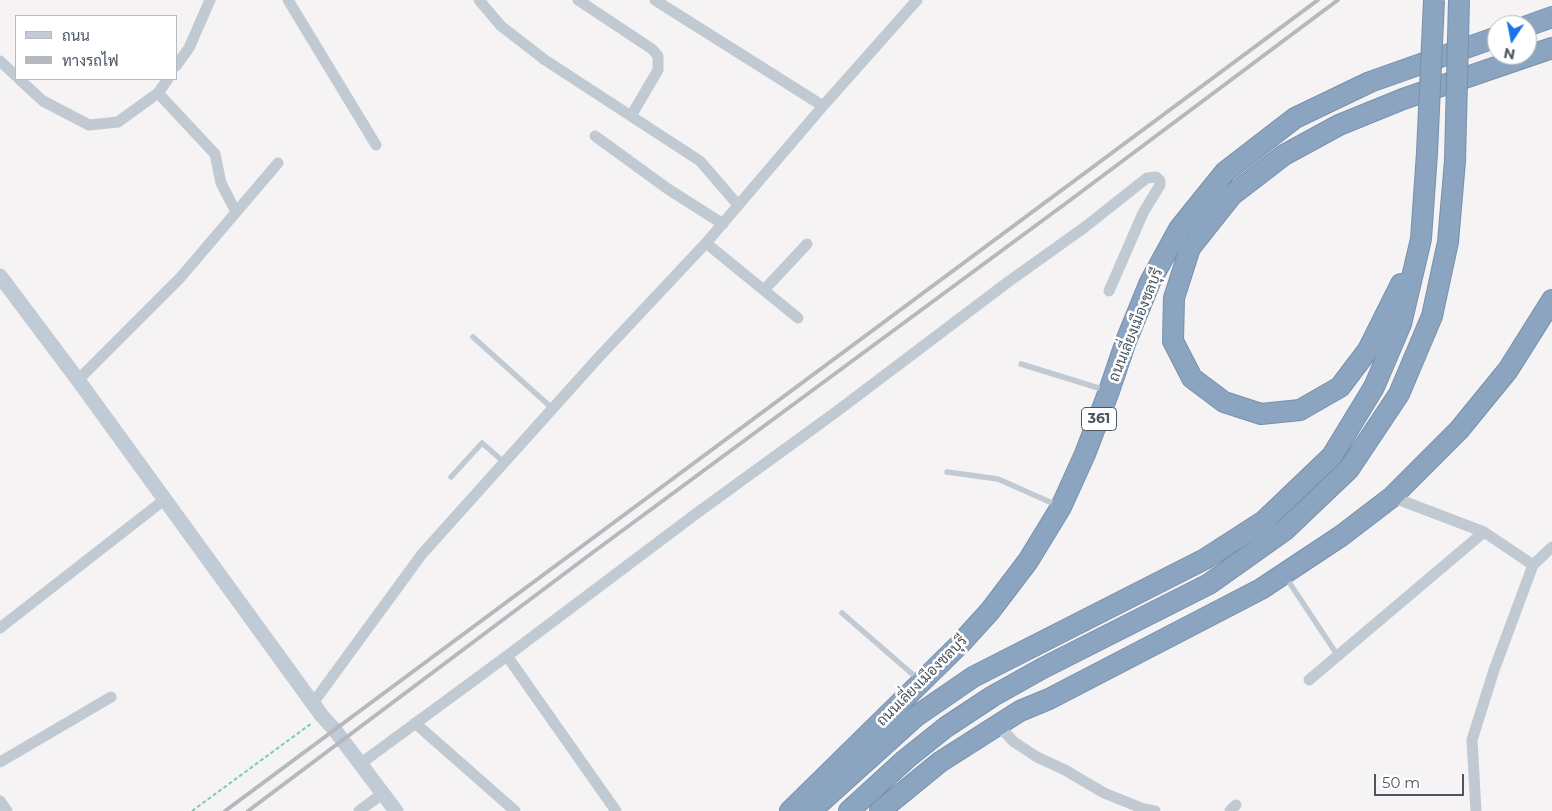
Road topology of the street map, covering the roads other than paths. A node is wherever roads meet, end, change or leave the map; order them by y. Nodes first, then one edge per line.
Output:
1 (210, 0) edge
2 (288, 0) edge
3 (479, 0) edge
4 (578, 0) edge
5 (655, 0) edge
6 (917, 0) edge
7 (1434, 0) edge
8 (1459, 0) edge
9 (1552, 17) edge
10 (1537, 22) edge
11 (1487, 41) edge
12 (1552, 48) edge
13 (0, 61) edge
14 (178, 63) edge
15 (15, 75) edge
16 (20, 80) edge
17 (167, 80) edge
18 (158, 93) junction
19 (823, 106) junction
20 (631, 116) junction
21 (595, 136) dead end
22 (376, 145) dead end
23 (278, 164) dead end
24 (738, 205) junction
25 (236, 212) junction
26 (723, 224) junction
27 (1421, 239) junction
28 (706, 243) junction
29 (808, 244) dead end
30 (0, 276) edge
31 (764, 290) junction
32 (1110, 291) dead end
33 (1552, 300) edge
34 (798, 318) dead end
35 (473, 337) dead end
36 (1021, 364) dead end
37 (78, 380) junction
38 (1109, 391) junction
39 (553, 409) junction
40 (505, 463) junction
41 (947, 472) dead end
42 (451, 477) dead end
43 (1392, 497) junction
44 (164, 500) junction
45 (1060, 507) junction
46 (1484, 532) junction
47 (1552, 547) edge
48 (1533, 564) junction
49 (1284, 574) junction
50 (842, 613) dead end
51 (0, 628) edge
52 (507, 656) junction
53 (1338, 656) junction
54 (1309, 680) dead end
55 (921, 682) junction
56 (111, 697) dead end
57 (318, 710) junction
58 (415, 723) junction
59 (998, 725) junction
60 (0, 762) edge
61 (360, 764) junction
62 (382, 794) junction
63 (0, 801) edge
64 (7, 811) edge
65 (359, 811) edge
66 (396, 811) edge
67 (515, 811) edge
68 (616, 811) edge
69 (790, 811) edge
70 (811, 811) edge
71 (849, 811) edge
72 (880, 811) edge
73 (1155, 811) edge
74 (1476, 811) edge

1 - 14 street
2 - 22 street
3 - 20 street
4 - 20 street
5 - 19 street
6 - 19 street
7 - 27 highway, bridge
8 - 71 highway, bridge
9 - 10 highway
11 - 38 highway, ถนนเลี่ยงเมืองชลบุรี / 361
12 - 27 highway
13 - 15 street
16 - 18 street
17 - 18 street
18 - 25 street
19 - 24 street
20 - 24 street
21 - 26 street
23 - 25 street
24 - 26 street
25 - 37 street
26 - 28 street
27 - 70 highway
28 - 31 street
28 - 39 street
29 - 31 street
30 - 37 street
31 - 34 street
32 - 52 street
33 - 43 highway
35 - 39 lane
36 - 38 lane
37 - 44 street
38 - 45 highway, ถนนเลี่ยงเมืองชลบุรี / 361
39 - 40 street
40 - 42 lane
40 - 57 street
41 - 45 lane
43 - 46 street
43 - 49 highway
44 - 51 street
44 - 57 street
45 - 55 highway, ถนนเลี่ยงเมืองชลบุรี / 361
46 - 48 street
46 - 53 street
47 - 48 street
48 - 74 street
49 - 53 lane
49 - 59 highway
50 - 55 lane
52 - 58 street
52 - 68 street
53 - 54 street
55 - 69 highway, ถนนเลี่ยงเมืองชลบุรี / 361
56 - 60 street
57 - 61 street
58 - 61 street
58 - 67 street
59 - 72 highway
59 - 73 street
61 - 62 street
62 - 65 street
62 - 66 street
63 - 64 street

